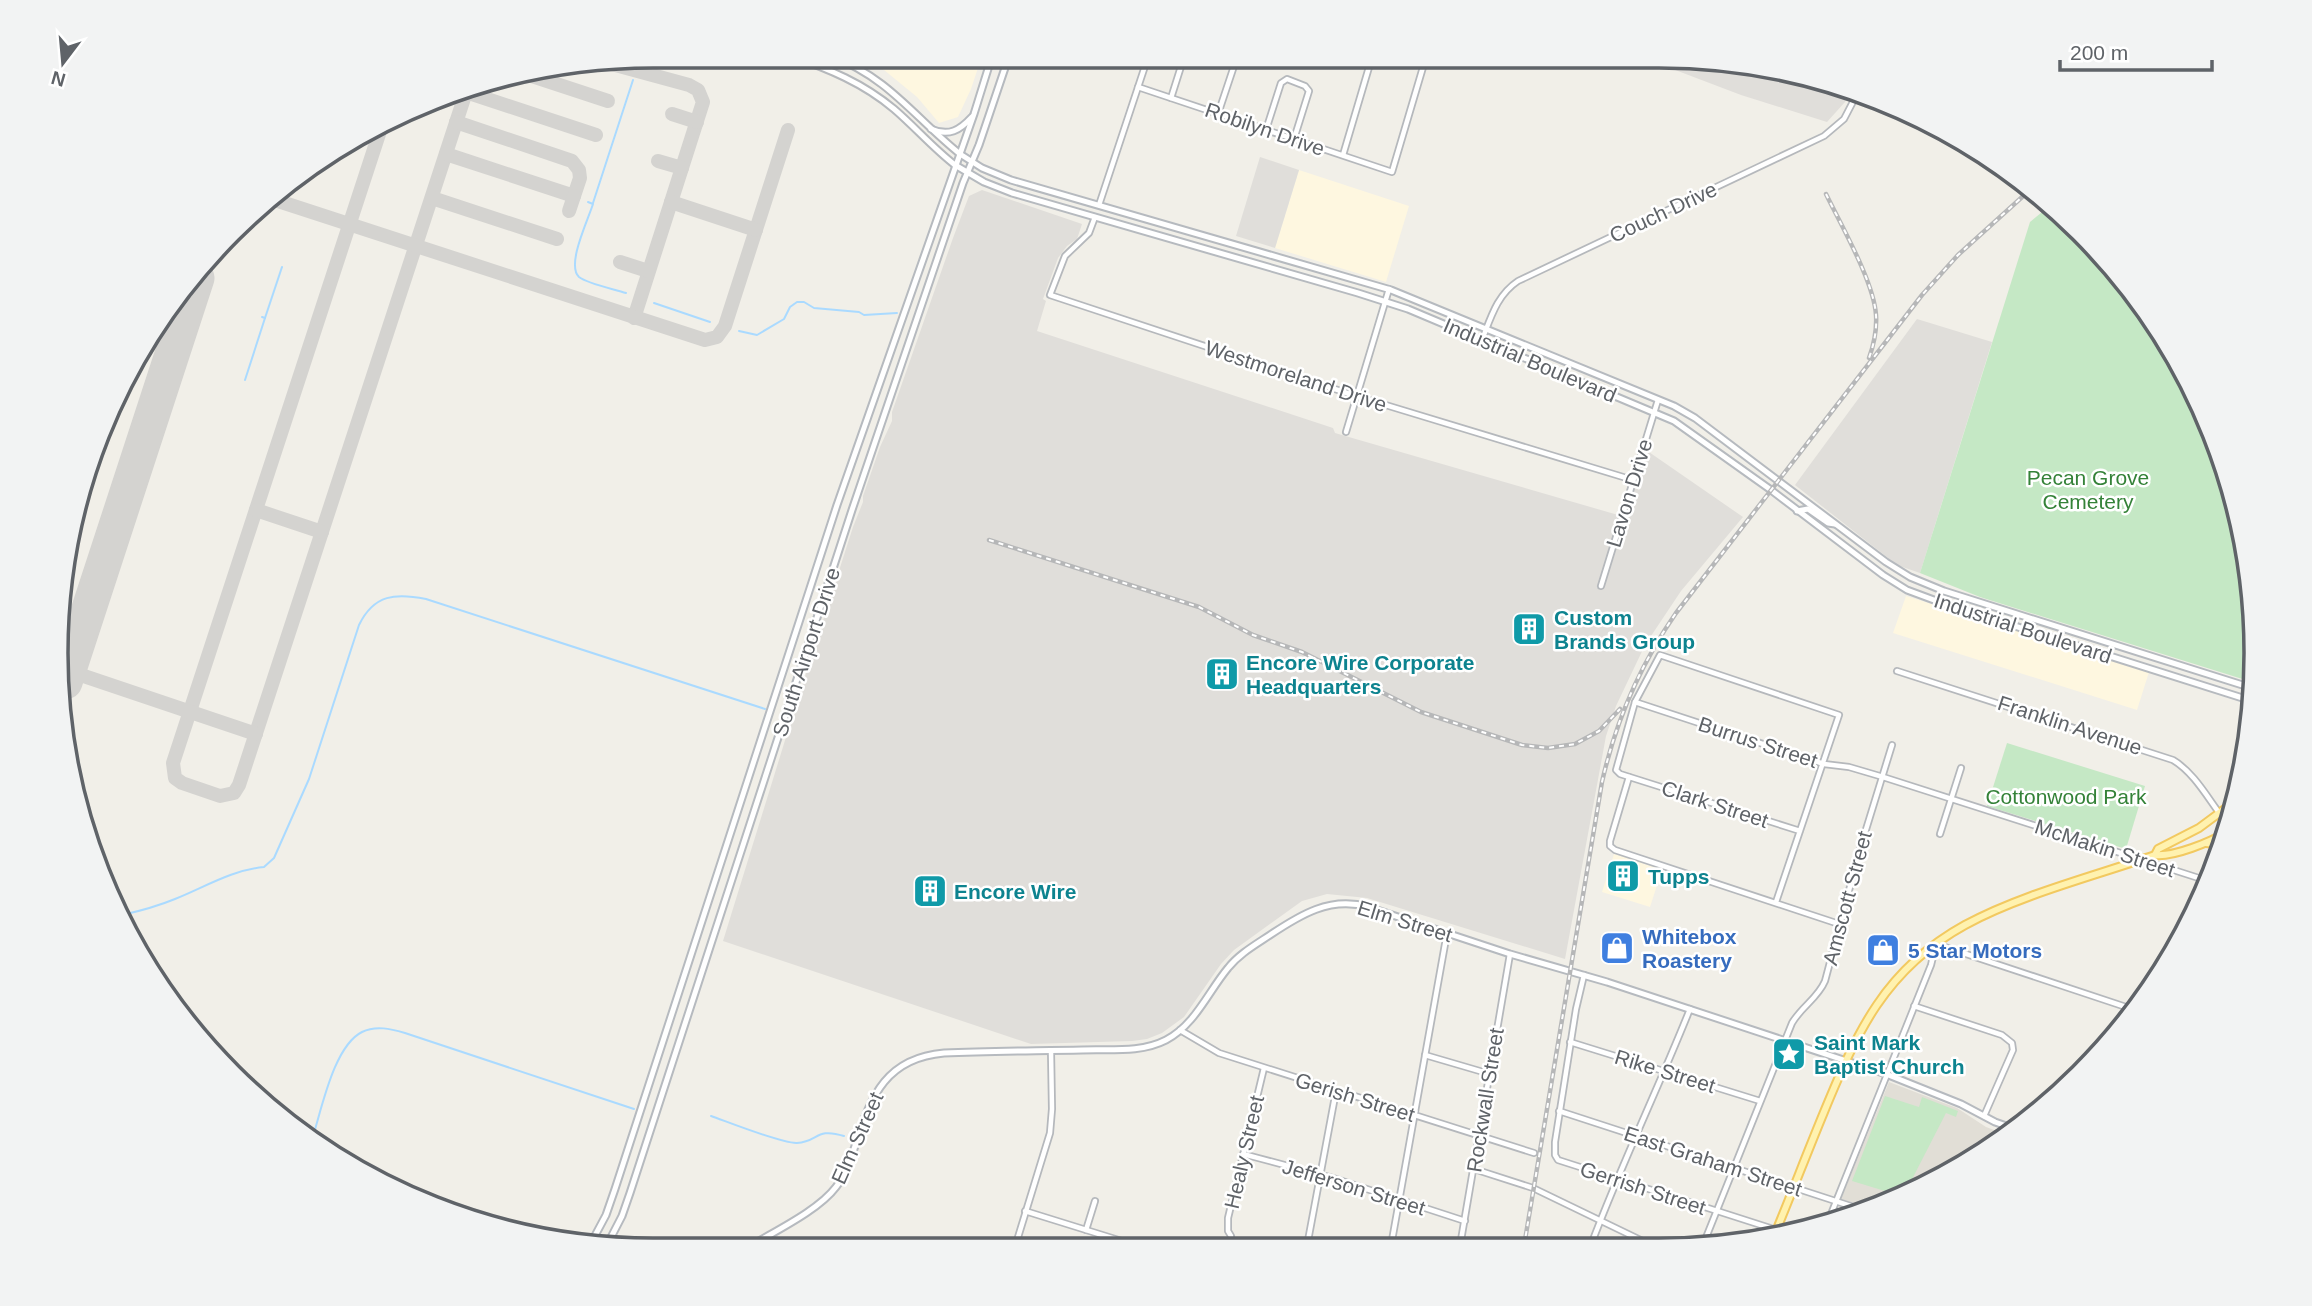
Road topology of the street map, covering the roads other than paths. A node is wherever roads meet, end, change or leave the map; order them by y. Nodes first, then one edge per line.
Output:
1 (823, 68) edge
2 (857, 68) edge
3 (988, 68) edge
4 (1005, 68) edge
5 (1144, 68) edge
6 (1180, 68) edge
7 (1234, 68) edge
8 (1369, 68) edge
9 (1423, 68) edge
10 (1138, 87) junction
11 (1171, 97) junction
12 (1853, 101) edge
13 (974, 114) junction
14 (1219, 114) junction
15 (931, 129) junction
16 (1266, 130) junction
17 (1294, 139) junction
18 (960, 154) junction
19 (1343, 155) junction
20 (972, 162) junction
21 (955, 165) junction
22 (967, 173) junction
23 (1099, 205) junction
24 (1096, 217) junction
25 (1241, 246) junction
26 (1237, 258) junction
27 (1389, 289) junction
28 (1385, 301) junction
29 (1487, 328) junction
30 (1482, 340) junction
31 (1356, 396) junction
32 (1658, 400) junction
33 (1654, 412) junction
34 (1346, 432) dead end
35 (1633, 480) junction
36 (837, 505) junction
37 (852, 510) junction
38 (1797, 511) junction
39 (1839, 526) junction
40 (1834, 538) junction
41 (1601, 586) dead end
42 (2034, 619) junction
43 (2049, 624) junction
44 (2030, 630) junction
45 (2045, 635) junction
46 (2109, 643) junction
47 (2145, 654) junction
48 (2106, 655) junction
49 (2141, 666) junction
50 (1897, 671) dead end
51 (2242, 685) edge
52 (2241, 698) edge
53 (1635, 702) junction
54 (1892, 745) dead end
55 (1824, 764) junction
56 (1961, 768) dead end
57 (1629, 777) junction
58 (1882, 777) junction
59 (1951, 799) junction
60 (2220, 814) joint
61 (1800, 831) junction
62 (1940, 834) dead end
63 (2214, 839) edge
64 (2204, 843) junction
65 (2212, 844) edge
66 (2155, 855) junction
67 (2142, 860) junction
68 (2199, 876) edge
69 (1776, 902) junction
70 (1839, 924) junction
71 (1447, 933) junction
72 (1936, 944) junction
73 (1510, 954) junction
74 (1584, 975) junction
75 (2126, 1005) edge
76 (1914, 1006) junction
77 (1690, 1009) junction
78 (1180, 1030) junction
79 (1784, 1040) junction
80 (1570, 1042) junction
81 (1051, 1051) junction
82 (1425, 1055) junction
83 (1845, 1060) junction
84 (1264, 1068) junction
85 (1665, 1072) junction
86 (1490, 1074) junction
87 (1886, 1074) junction
88 (1336, 1091) junction
89 (1760, 1101) junction
90 (1559, 1111) junction
91 (1414, 1115) junction
92 (1984, 1116) junction
93 (2004, 1125) edge
94 (1635, 1135) junction
95 (1480, 1136) junction
96 (1534, 1153) dead end
97 (1243, 1154) junction
98 (1734, 1167) junction
99 (1474, 1169) junction
100 (1321, 1176) junction
101 (1617, 1180) junction
102 (1794, 1187) junction
103 (1399, 1200) junction
104 (1096, 1201) dead end
105 (1836, 1202) junction
106 (1849, 1206) edge
107 (1025, 1211) junction
108 (1832, 1211) edge
109 (1716, 1212) junction
110 (1601, 1220) junction
111 (1465, 1221) junction
112 (1779, 1226) edge
113 (1763, 1229) edge
114 (1086, 1230) junction
115 (595, 1234) edge
116 (1707, 1235) edge
117 (612, 1236) edge
118 (1231, 1236) dead end
119 (764, 1238) edge
120 (1018, 1238) edge
121 (1112, 1238) edge
122 (1309, 1238) edge
123 (1392, 1238) edge
124 (1462, 1238) edge
125 (1594, 1238) edge
126 (1637, 1238) edge

1 - 21 main road, Industrial Boulevard
2 - 15 main road, Industrial Boulevard
3 - 13 main road, South Airport Drive
4 - 20 main road, South Airport Drive
5 - 10 street
6 - 11 street
7 - 14 street
8 - 19 street
9 - 19 street, Robilyn Drive
10 - 11 street, Robilyn Drive
10 - 23 street
11 - 14 street, Robilyn Drive
12 - 29 street, Couch Drive
13 - 15 main road
13 - 18 main road, South Airport Drive
14 - 16 street, Robilyn Drive
15 - 18 main road, Industrial Boulevard
16 - 17 street, Robilyn Drive
16 - 17 street
17 - 19 street, Robilyn Drive
18 - 20 main road, Industrial Boulevard
18 - 21 main road, South Airport Drive
20 - 22 main road, South Airport Drive
20 - 23 main road, Industrial Boulevard
21 - 22 main road, Industrial Boulevard
21 - 36 main road, South Airport Drive
22 - 24 main road, Industrial Boulevard
22 - 37 main road, South Airport Drive
23 - 24 main road
23 - 25 main road, Industrial Boulevard
24 - 26 main road, Industrial Boulevard
24 - 31 street, Westmoreland Drive
25 - 26 main road
25 - 27 main road, Industrial Boulevard
26 - 28 main road, Industrial Boulevard
27 - 28 street
27 - 29 main road, Industrial Boulevard
28 - 30 main road, Industrial Boulevard
28 - 31 street
29 - 30 street, Couch Drive
29 - 32 main road, Industrial Boulevard
30 - 33 main road, Industrial Boulevard
31 - 34 street
31 - 35 street, Westmoreland Drive
32 - 33 street, Lavon Drive
32 - 39 main road, Industrial Boulevard
33 - 35 street, Lavon Drive
33 - 38 main road, Industrial Boulevard
35 - 41 street, Lavon Drive
36 - 37 main road
36 - 115 main road, South Airport Drive
37 - 117 main road, South Airport Drive
38 - 39 main road
38 - 40 main road, Industrial Boulevard
39 - 40 main road
39 - 42 main road, Industrial Boulevard
40 - 44 main road, Industrial Boulevard
42 - 43 main road, Industrial Boulevard
42 - 44 main road
43 - 45 main road
43 - 46 main road, Industrial Boulevard
44 - 45 main road, Industrial Boulevard
45 - 48 main road, Industrial Boulevard
46 - 47 main road, Industrial Boulevard
46 - 48 main road
47 - 49 main road
47 - 51 main road, Industrial Boulevard
48 - 49 main road, Industrial Boulevard
49 - 52 main road, Industrial Boulevard
50 - 60 street, Franklin Avenue
53 - 55 street, Burrus Street
53 - 55 street
53 - 57 street
54 - 58 street, Amscott Street
55 - 58 street, Burrus Street
55 - 61 street
56 - 59 street
57 - 61 street, Clark Street
57 - 69 street
58 - 59 street, McMakin Street
58 - 70 street, Amscott Street
59 - 62 street
59 - 67 street, McMakin Street
60 - 66 main road
61 - 69 street
63 - 64 main road
64 - 65 main road
64 - 66 main road
66 - 67 main road
67 - 68 street, McMakin Street
67 - 72 main road
69 - 70 street
70 - 79 street, Amscott Street
71 - 73 main road, Elm Street
71 - 78 main road, Elm Street
71 - 82 street
72 - 75 street
72 - 76 street
72 - 83 main road
73 - 74 main road, Elm Street
73 - 86 street, Rockwall Street
74 - 77 main road, Elm Street
74 - 80 street
76 - 87 street
76 - 92 street
77 - 79 main road, Elm Street
77 - 85 street
78 - 81 main road, Elm Street
78 - 84 street, Gerish Street
79 - 83 main road, Elm Street
79 - 89 street, Amscott Street
80 - 85 street, Rike Street
80 - 90 street
81 - 107 street
81 - 119 main road, Elm Street
82 - 86 street
82 - 91 street
83 - 87 main road, Elm Street
83 - 102 main road
84 - 88 street, Gerish Street
84 - 97 street, Healy Street
85 - 89 street, Rike Street
85 - 94 street
86 - 95 street, Rockwall Street
87 - 92 main road, Elm Street
87 - 105 street
88 - 91 street, Gerish Street
88 - 100 street
89 - 98 street, Amscott Street
90 - 94 street, East Graham Street
90 - 101 street, Gerrish Street
91 - 95 street, Gerish Street
91 - 103 street
92 - 93 main road, Elm Street
94 - 98 street, East Graham Street
94 - 101 street
95 - 96 street, Gerish Street
95 - 99 street, Rockwall Street
97 - 100 street, Jefferson Street
97 - 118 street, Healy Street
98 - 102 street, East Graham Street
98 - 109 street, Amscott Street
99 - 110 street
99 - 111 street, Rockwall Street
100 - 103 street, Jefferson Street
100 - 122 street
101 - 109 street, Gerrish Street
101 - 110 street
102 - 105 street, East Graham Street
102 - 112 main road
103 - 111 street, Jefferson Street
103 - 123 street
104 - 114 street
105 - 106 street, East Graham Street
105 - 108 street
107 - 114 street
107 - 120 street
109 - 113 street, Gerrish Street
109 - 116 street, Amscott Street
110 - 125 street
110 - 126 street
111 - 124 street, Rockwall Street
114 - 121 street

